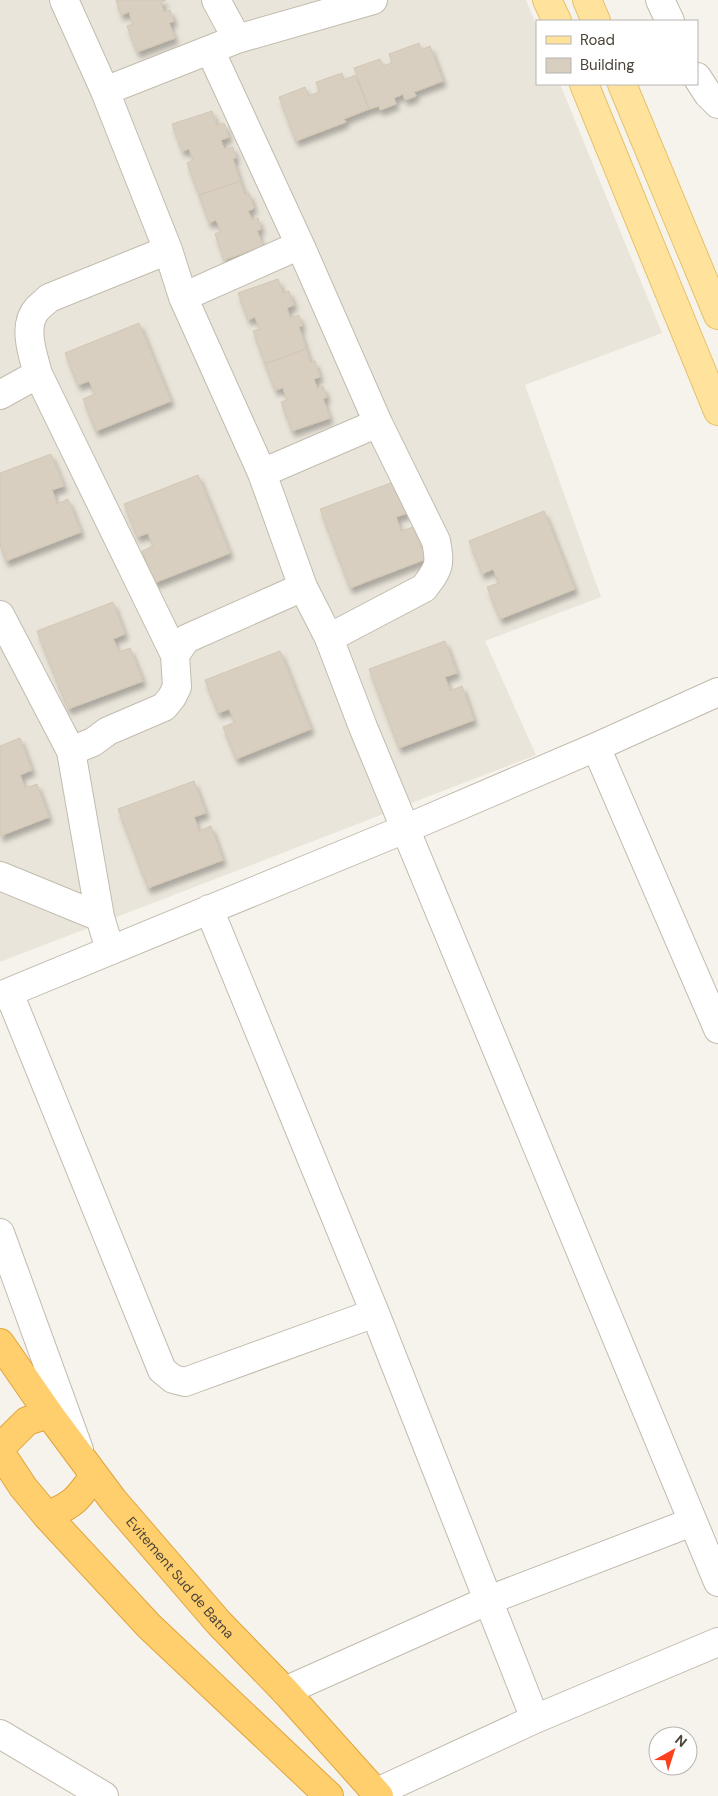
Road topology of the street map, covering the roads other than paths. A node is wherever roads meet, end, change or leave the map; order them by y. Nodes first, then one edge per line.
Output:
1 (64, 0) edge
2 (216, 0) edge
3 (373, 0) edge
4 (547, 0) edge
5 (587, 0) edge
6 (660, 0) edge
7 (557, 20) edge
8 (596, 20) edge
9 (670, 20) edge
10 (237, 39) junction
11 (210, 50) junction
12 (698, 79) edge
13 (584, 85) edge
14 (622, 85) edge
15 (105, 91) junction
16 (718, 104) edge
17 (300, 246) junction
18 (168, 250) junction
19 (183, 297) junction
20 (718, 315) edge
21 (38, 374) junction
22 (0, 396) edge
23 (718, 411) edge
24 (378, 423) junction
25 (262, 474) junction
26 (303, 587) junction
27 (0, 615) edge
28 (328, 638) junction
29 (175, 655) junction
30 (718, 692) edge
31 (596, 747) junction
32 (72, 752) junction
33 (405, 828) junction
34 (0, 876) edge
35 (209, 908) junction
36 (100, 917) junction
37 (110, 950) junction
38 (5, 995) edge
39 (718, 1029) edge
40 (0, 1233) edge
41 (374, 1313) junction
42 (0, 1343) edge
43 (49, 1414) junction
44 (0, 1450) edge
45 (88, 1467) junction
46 (47, 1516) junction
47 (692, 1522) junction
48 (718, 1582) edge
49 (489, 1600) junction
50 (718, 1642) edge
51 (285, 1691) junction
52 (535, 1719) junction
53 (0, 1734) edge
54 (377, 1794) edge
55 (104, 1796) edge
56 (329, 1796) edge

1 - 15 street
2 - 10 street
3 - 10 street
4 - 7 main road
5 - 8 main road
6 - 9 street
10 - 11 street
11 - 15 street
11 - 17 street
12 - 16 street
13 - 23 main road
14 - 20 main road
15 - 18 street
17 - 19 street
17 - 24 street
18 - 19 street
18 - 21 street
19 - 25 street
21 - 22 street
21 - 29 street
24 - 25 street
24 - 28 street
25 - 26 street
26 - 28 street
26 - 29 street
27 - 32 street
28 - 33 street
29 - 32 street
30 - 31 street
31 - 33 street
31 - 39 street
32 - 36 street
33 - 35 street
33 - 47 street
34 - 36 street
35 - 37 street
35 - 41 street
36 - 37 street
37 - 38 street
38 - 41 street
40 - 45 street
41 - 49 street
42 - 43 highway, Evitement Sud de Batna
43 - 44 highway
43 - 45 highway, Evitement Sud de Batna
44 - 46 highway
45 - 46 highway
45 - 51 highway, Evitement Sud de Batna
46 - 56 highway
47 - 48 street
47 - 49 street
49 - 51 street
49 - 52 street
50 - 52 street
51 - 54 highway, Evitement Sud de Batna
52 - 54 street
53 - 55 street

